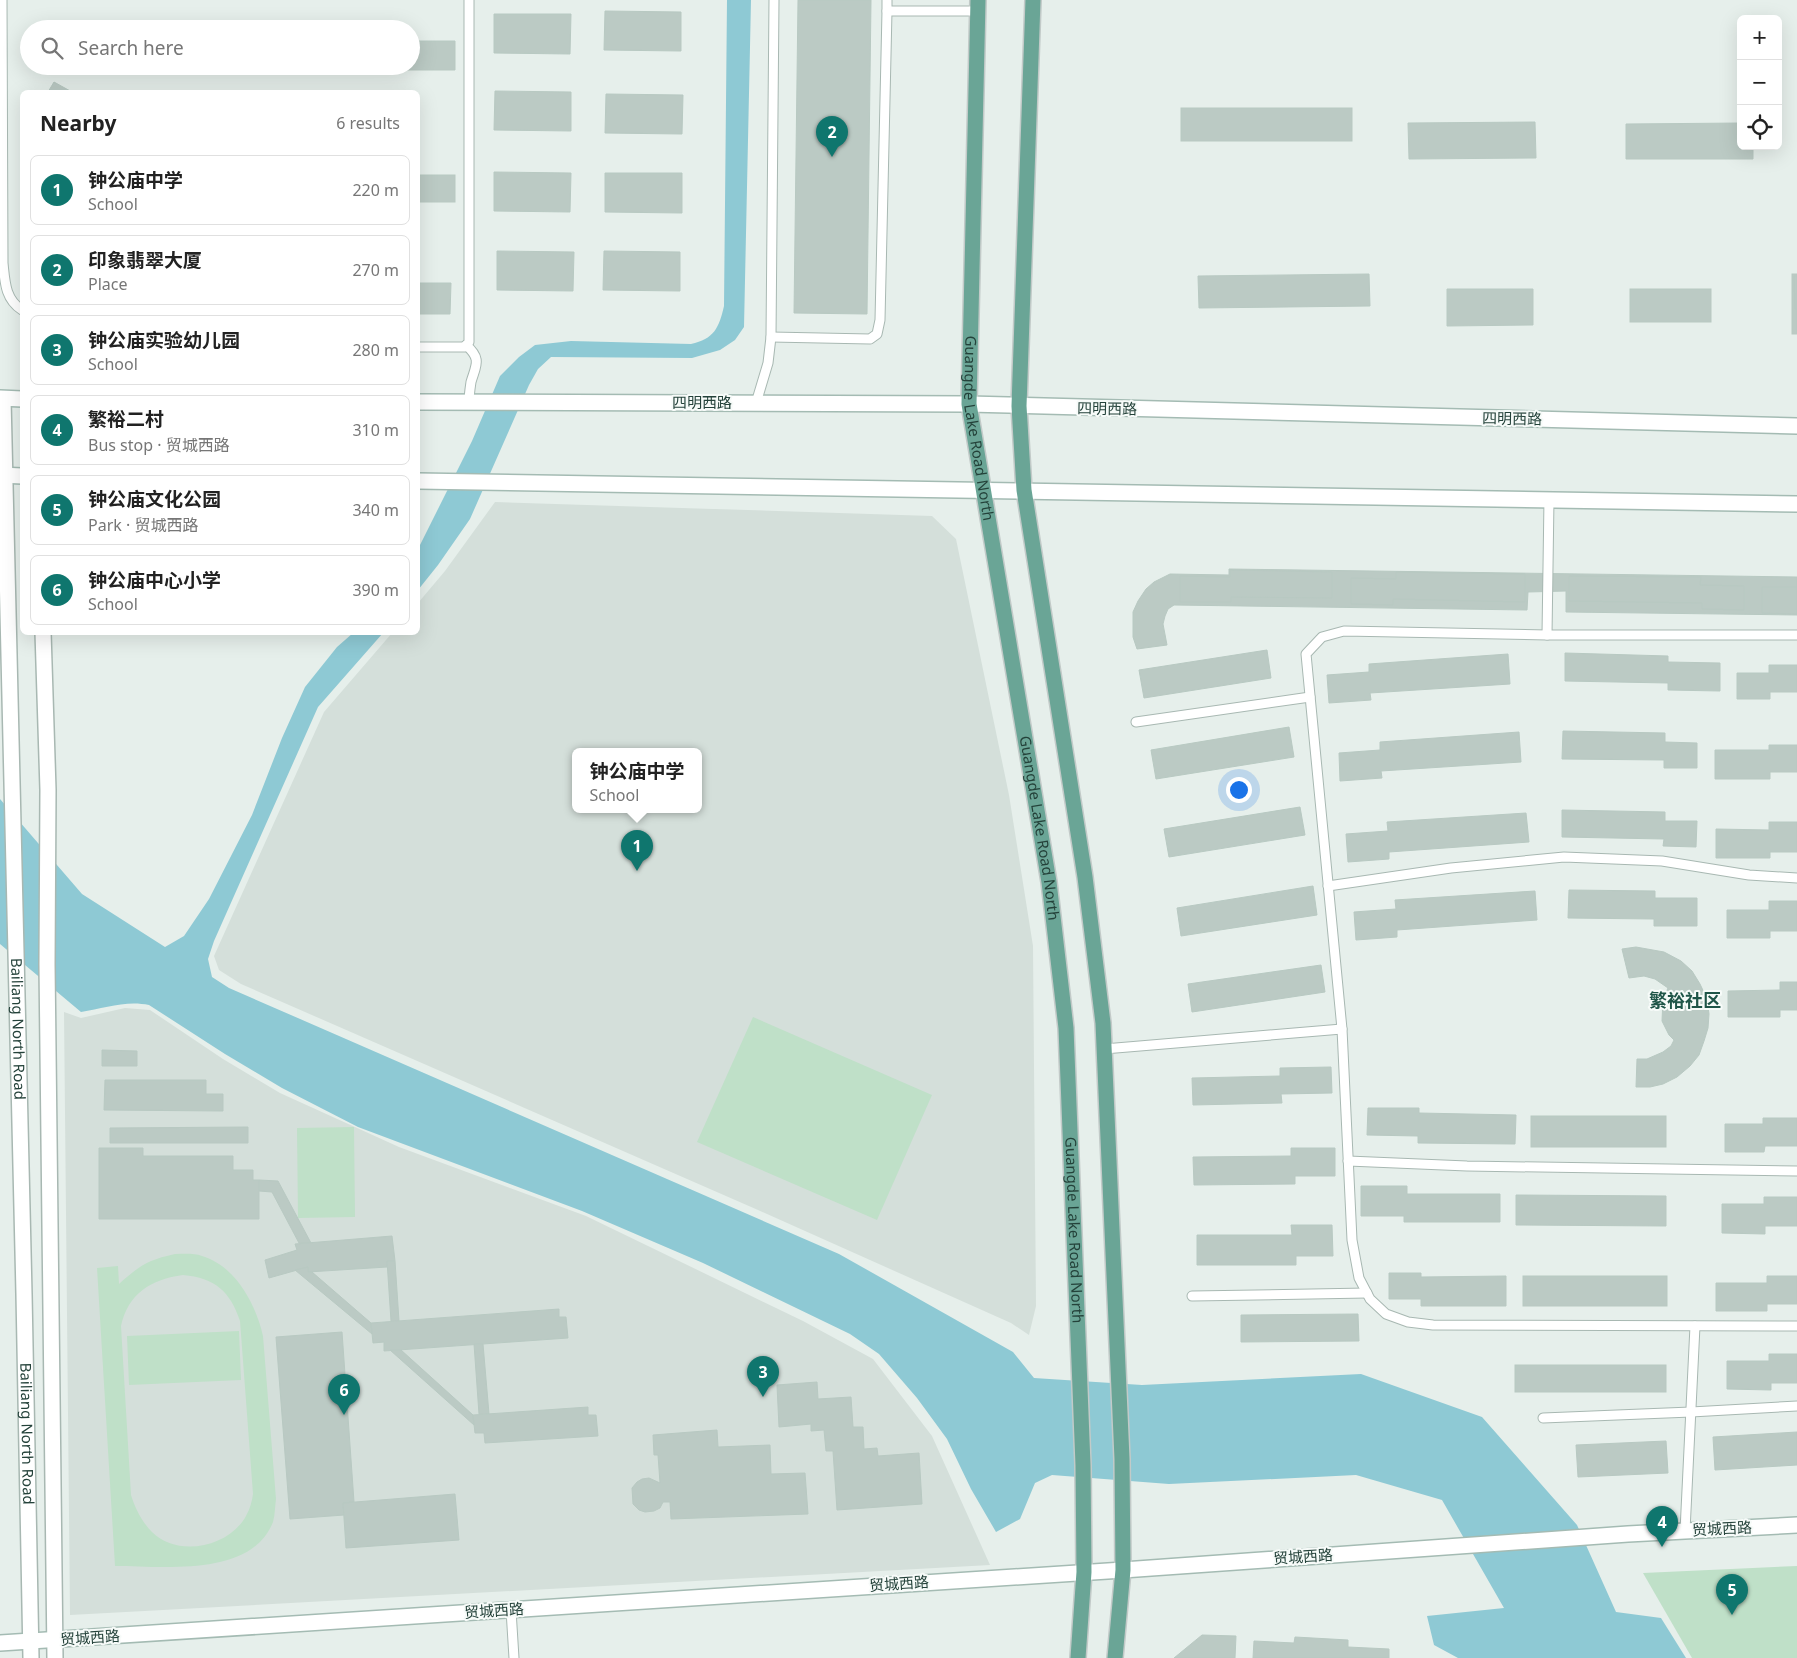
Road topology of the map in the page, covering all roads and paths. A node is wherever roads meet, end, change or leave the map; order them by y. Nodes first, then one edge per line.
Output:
1 (2, 0) edge
2 (470, 0) edge
3 (774, 0) edge
4 (887, 0) edge
5 (1033, 0) edge
6 (978, 5) edge
7 (887, 11) junction
8 (20, 308) edge
9 (771, 337) junction
10 (466, 346) junction
11 (420, 347) edge
12 (1, 399) edge
13 (20, 399) edge
14 (420, 402) edge
15 (476, 402) junction
16 (756, 403) junction
17 (969, 404) junction
18 (1019, 406) junction
19 (1797, 426) edge
20 (2, 476) edge
21 (20, 476) edge
22 (420, 481) edge
23 (984, 490) junction
24 (1024, 490) junction
25 (1549, 500) junction
26 (1797, 504) edge
27 (43, 635) edge
28 (1547, 635) junction
29 (1797, 635) edge
30 (1310, 697) junction
31 (1136, 722) dead end
32 (1797, 878) edge
33 (1328, 886) junction
34 (1342, 1030) junction
35 (1104, 1049) junction
36 (1348, 1160) junction
37 (1797, 1172) edge
38 (1367, 1293) junction
39 (1192, 1296) dead end
40 (1695, 1326) junction
41 (1797, 1326) edge
42 (1797, 1406) edge
43 (1691, 1412) junction
44 (1543, 1418) dead end
45 (1797, 1525) edge
46 (1685, 1531) junction
47 (1123, 1570) junction
48 (1084, 1572) junction
49 (511, 1610) junction
50 (31, 1641) junction
51 (54, 1641) junction
52 (0, 1643) edge
53 (31, 1658) edge
54 (55, 1658) edge
55 (514, 1658) edge
56 (1078, 1658) edge
57 (1115, 1658) edge

1 - 8 lane
2 - 10 lane
3 - 9 lane
4 - 7 lane
5 - 18 main road
6 - 7 lane
6 - 17 main road, Guangde Lake Road North
7 - 9 lane
9 - 16 lane
10 - 11 lane
10 - 15 lane
12 - 13 main road
12 - 20 main road, Bailiang North Road
14 - 15 main road, 四明西路
15 - 16 main road, 四明西路
16 - 17 main road, 四明西路
17 - 18 main road, 四明西路
17 - 23 main road, Guangde Lake Road North
18 - 19 main road, 四明西路
18 - 24 main road
20 - 21 main road
20 - 50 main road, Bailiang North Road
22 - 23 main road
23 - 24 main road
23 - 48 main road, Guangde Lake Road North
24 - 25 main road
24 - 35 main road
25 - 26 main road
25 - 28 lane
27 - 51 main road, Bailiang North Road
28 - 29 lane
28 - 30 lane
30 - 31 lane
30 - 33 lane
32 - 33 lane
33 - 34 lane
34 - 35 lane
34 - 36 lane
35 - 47 main road
36 - 37 lane
36 - 38 lane
38 - 39 lane
38 - 40 lane
40 - 41 lane
40 - 43 lane
42 - 43 lane
43 - 44 lane
43 - 46 lane
45 - 46 main road, 贸城西路
46 - 47 main road, 贸城西路
47 - 48 main road, 贸城西路
47 - 57 main road
48 - 49 main road, 贸城西路
48 - 56 main road, Guangde Lake Road North
49 - 51 main road, 贸城西路
49 - 55 lane
50 - 51 main road, 贸城西路
50 - 52 main road, 贸城西路
50 - 53 main road, Bailiang North Road
51 - 54 main road, Bailiang North Road

